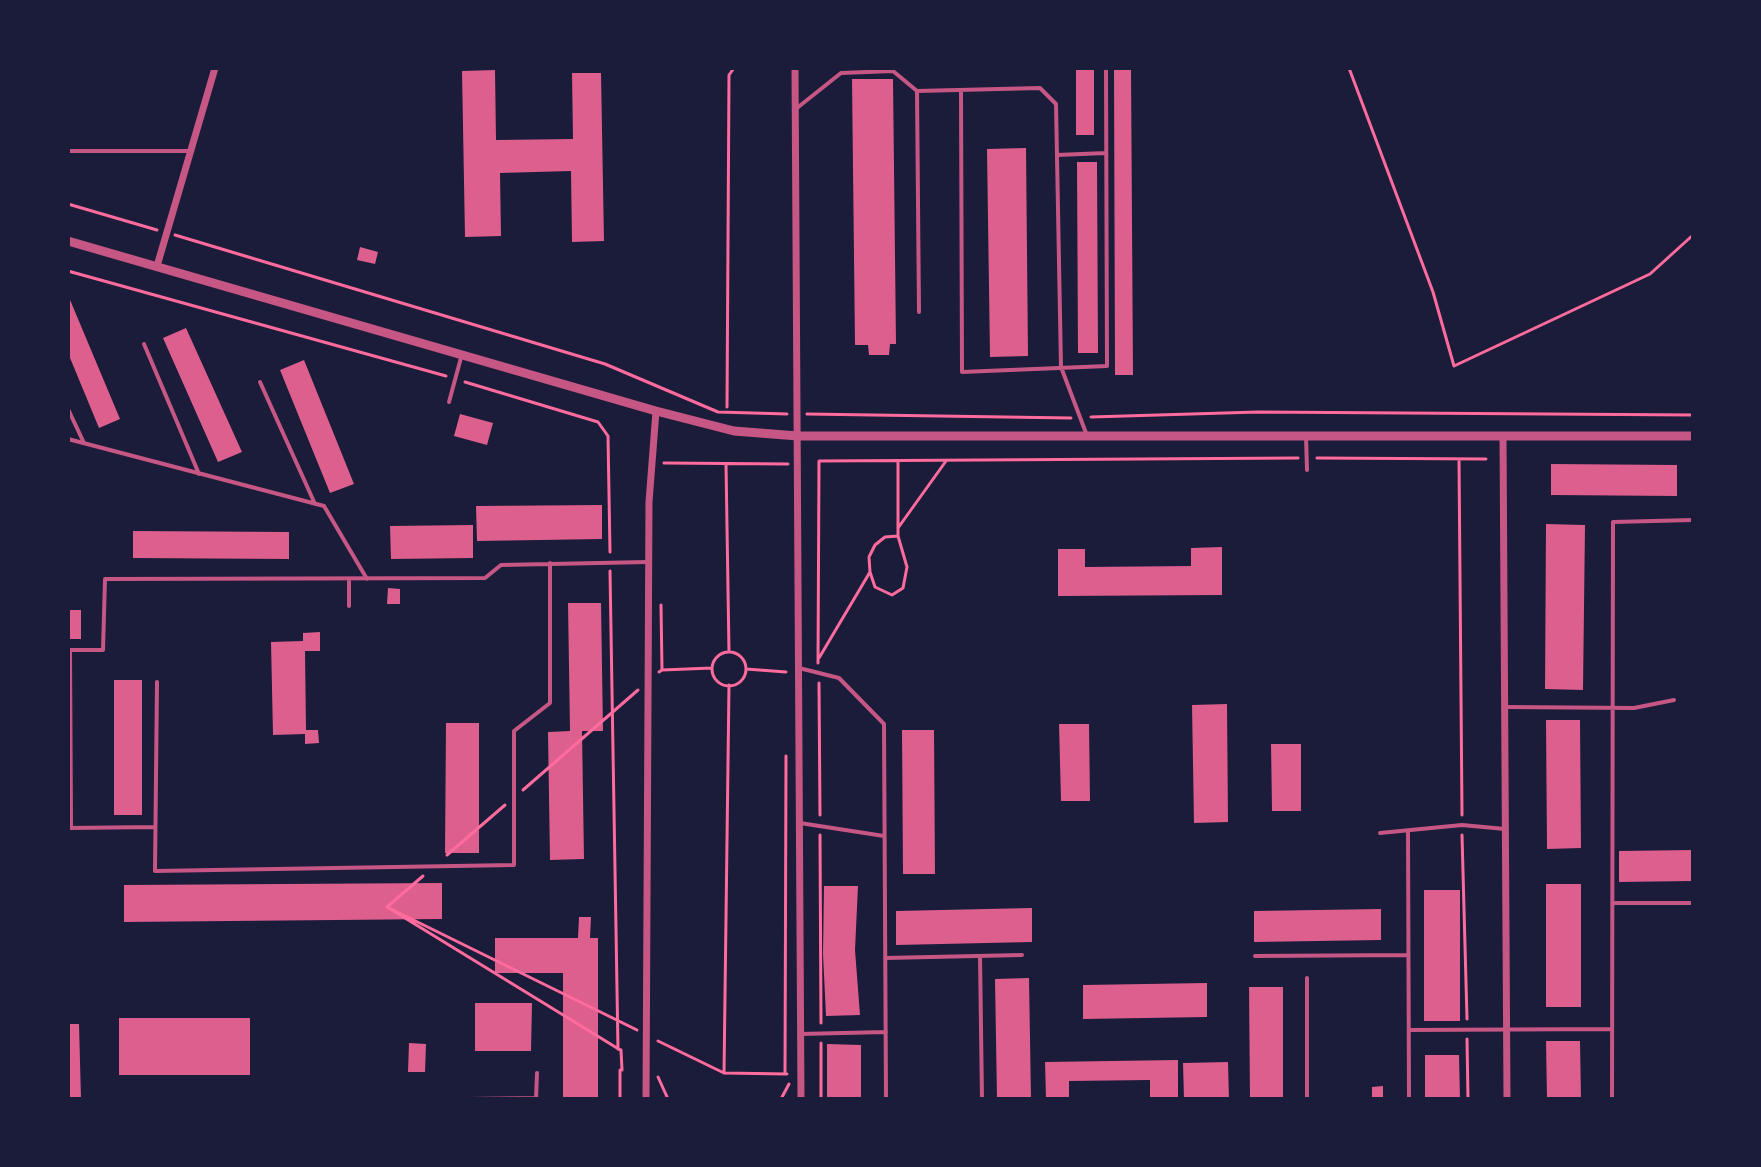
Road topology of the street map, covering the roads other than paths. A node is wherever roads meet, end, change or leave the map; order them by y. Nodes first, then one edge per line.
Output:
1 (215, 68) edge
2 (795, 68) edge
3 (1106, 68) edge
4 (961, 90) junction
5 (917, 91) junction
6 (795, 110) junction
7 (68, 151) edge
8 (190, 151) junction
9 (1106, 153) junction
10 (1057, 155) junction
11 (68, 241) edge
12 (157, 266) junction
13 (919, 312) dead end
14 (144, 344) dead end
15 (462, 354) junction
16 (1061, 367) junction
17 (260, 382) dead end
18 (449, 402) dead end
19 (68, 409) edge
20 (656, 411) junction
21 (798, 436) junction
22 (1087, 436) junction
23 (1306, 436) junction
24 (1503, 436) junction
25 (1693, 436) edge
26 (68, 439) edge
27 (84, 444) junction
28 (1307, 470) dead end
29 (199, 474) junction
30 (315, 504) junction
31 (1693, 520) edge
32 (648, 562) junction
33 (550, 563) junction
34 (349, 579) junction
35 (367, 579) junction
36 (349, 606) dead end
37 (69, 650) edge
38 (799, 671) junction
39 (157, 682) dead end
40 (1674, 700) dead end
41 (1504, 707) junction
42 (1613, 708) junction
43 (800, 823) junction
44 (155, 827) junction
45 (69, 828) edge
46 (1505, 829) junction
47 (1408, 832) junction
48 (1380, 833) dead end
49 (885, 836) junction
50 (1613, 903) junction
51 (1693, 903) edge
52 (1022, 955) dead end
53 (1408, 955) junction
54 (980, 956) junction
55 (1255, 956) dead end
56 (885, 958) junction
57 (1307, 978) dead end
58 (1612, 1029) junction
59 (1409, 1030) junction
60 (1505, 1030) junction
61 (886, 1032) junction
62 (800, 1034) junction
63 (537, 1073) dead end
64 (468, 1099) edge
65 (536, 1099) edge
66 (646, 1099) edge
67 (801, 1099) edge
68 (886, 1099) edge
69 (982, 1099) edge
70 (1307, 1099) edge
71 (1409, 1099) edge
72 (1507, 1099) edge
73 (1612, 1099) edge

1 - 8 street
2 - 6 street
3 - 9 lane
4 - 5 lane
4 - 10 lane
4 - 16 lane
5 - 6 lane
5 - 13 lane
6 - 21 street
7 - 8 lane
8 - 12 street
9 - 10 lane
9 - 16 lane
10 - 16 lane
11 - 12 street
12 - 15 street
14 - 29 lane
15 - 18 lane
15 - 20 street
16 - 22 lane
17 - 30 lane
19 - 27 lane
20 - 21 street
20 - 32 street
21 - 22 street
21 - 38 street
22 - 23 street
23 - 24 street
23 - 28 lane
24 - 25 street
24 - 41 street
26 - 27 lane
27 - 29 lane
29 - 30 lane
30 - 35 lane
31 - 42 lane
32 - 33 lane
32 - 66 street
33 - 35 lane
33 - 44 lane
34 - 35 lane
34 - 36 lane
34 - 37 lane
37 - 45 lane
38 - 43 street
38 - 49 lane
39 - 44 lane
40 - 42 lane
41 - 42 lane
41 - 46 street
42 - 50 lane
43 - 49 lane
43 - 62 street
44 - 45 lane
46 - 47 lane
46 - 60 street
47 - 48 lane
47 - 53 lane
49 - 56 lane
50 - 51 lane
50 - 58 lane
52 - 54 lane
53 - 55 lane
53 - 59 lane
54 - 56 lane
54 - 69 lane
56 - 61 lane
57 - 70 lane
58 - 60 lane
58 - 73 lane
59 - 60 lane
59 - 71 lane
60 - 72 street
61 - 62 lane
61 - 68 lane
62 - 67 street
63 - 65 lane
64 - 65 lane

